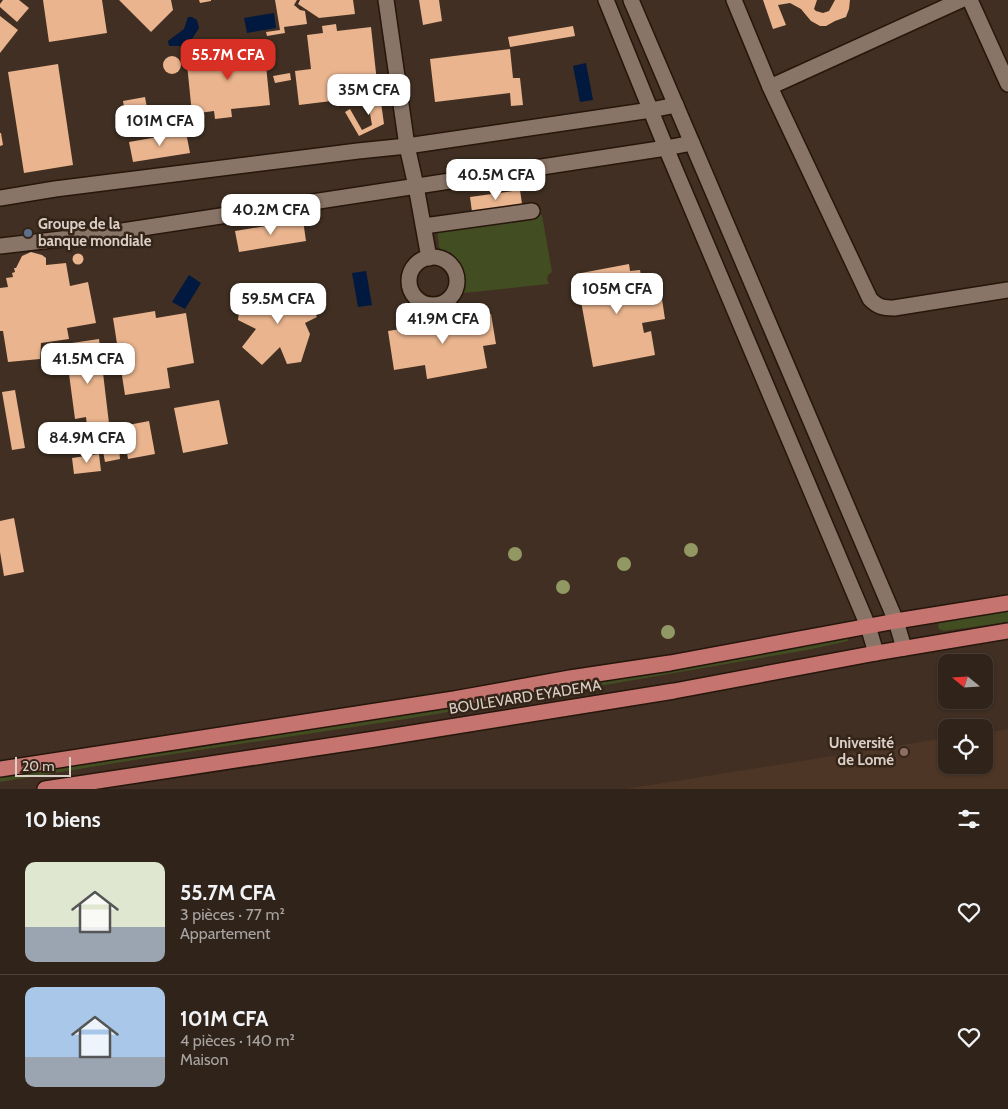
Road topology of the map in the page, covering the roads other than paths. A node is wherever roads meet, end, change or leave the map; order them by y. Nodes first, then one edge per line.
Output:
1 (386, 0) edge
2 (606, 0) edge
3 (631, 0) edge
4 (734, 0) edge
5 (961, 0) edge
6 (970, 0) edge
7 (1008, 84) edge
8 (770, 87) junction
9 (676, 105) junction
10 (651, 110) junction
11 (692, 143) junction
12 (407, 146) junction
13 (666, 148) junction
14 (416, 186) junction
15 (0, 198) edge
16 (532, 211) dead end
17 (424, 226) junction
18 (0, 246) edge
19 (429, 258) dead end
20 (1008, 290) edge
21 (1008, 603) edge
22 (896, 621) junction
23 (868, 626) junction
24 (1008, 631) edge
25 (904, 648) junction
26 (876, 653) junction
27 (0, 769) edge
28 (45, 789) edge

1 - 12 street
2 - 10 street
3 - 9 street
4 - 8 street
5 - 8 street
6 - 7 street
8 - 20 street
9 - 10 street
9 - 11 street
10 - 12 street
10 - 13 street
11 - 13 street
11 - 22 street
12 - 14 street
12 - 15 street
13 - 14 street
13 - 23 street
14 - 17 street
14 - 18 street
16 - 17 street
17 - 19 street
21 - 22 highway, BOULEVARD EYADEMA
22 - 23 highway, BOULEVARD EYADEMA
22 - 25 street
23 - 26 street
23 - 27 highway, BOULEVARD EYADEMA
24 - 25 highway, BOULEVARD EYADEMA
25 - 26 highway, BOULEVARD EYADEMA
26 - 28 highway, BOULEVARD EYADEMA

